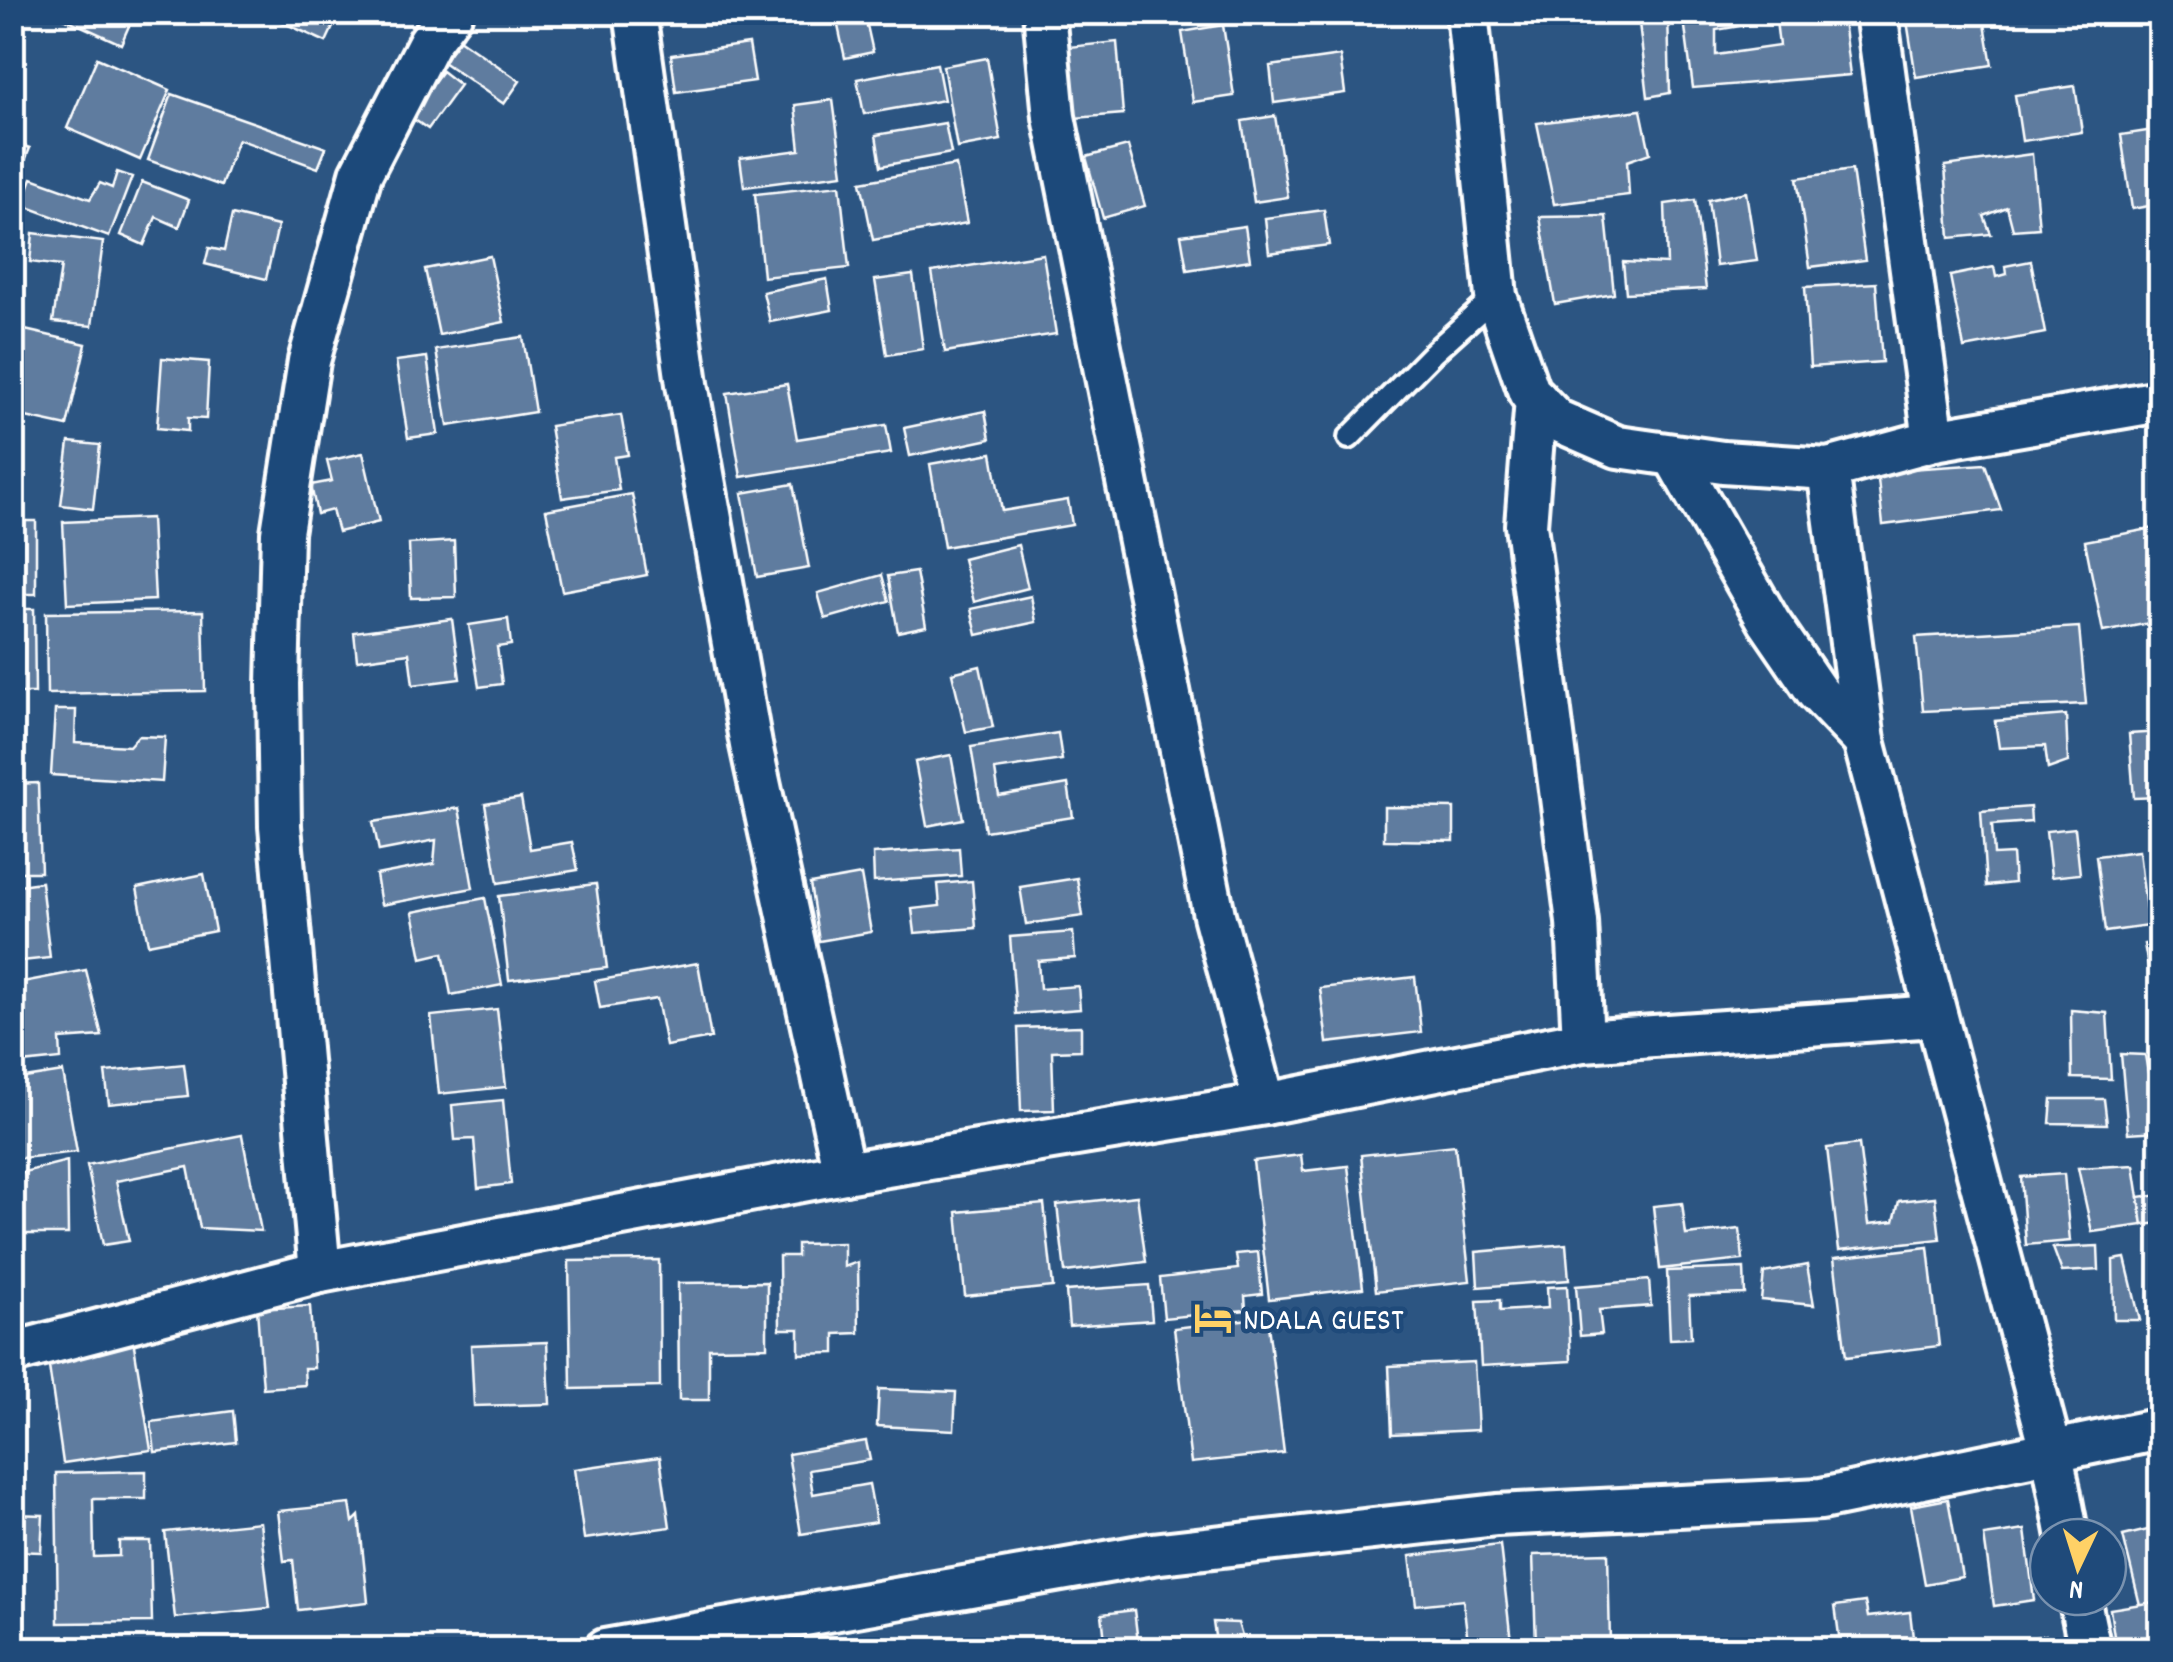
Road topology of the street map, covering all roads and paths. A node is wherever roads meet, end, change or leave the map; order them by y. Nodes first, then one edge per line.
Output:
1 (452, 12) edge
2 (635, 12) edge
3 (1044, 12) edge
4 (1468, 12) edge
5 (1876, 12) edge
6 (1496, 296) junction
7 (1536, 399) junction
8 (2160, 402) edge
9 (1349, 438) dead end
10 (1934, 440) junction
11 (1674, 456) junction
12 (1828, 469) junction
13 (1864, 741) junction
14 (1935, 1016) junction
15 (1582, 1041) junction
16 (1266, 1104) junction
17 (844, 1173) junction
18 (320, 1272) junction
19 (12, 1353) edge
20 (2160, 1428) edge
21 (2052, 1453) junction
22 (2064, 1517) edge
23 (2083, 1617) edge
24 (605, 1650) edge
25 (2090, 1650) edge

1 - 18 street
2 - 17 street
3 - 16 street
4 - 6 street
5 - 10 street
6 - 7 street
6 - 9 lane
7 - 11 street
7 - 15 street
8 - 10 street
10 - 12 street
11 - 12 street
11 - 13 street
12 - 13 street
13 - 14 street
14 - 15 street
14 - 21 street
15 - 16 street
16 - 17 street
17 - 18 street
18 - 19 street
20 - 21 street
21 - 22 street
21 - 24 street
23 - 25 street

